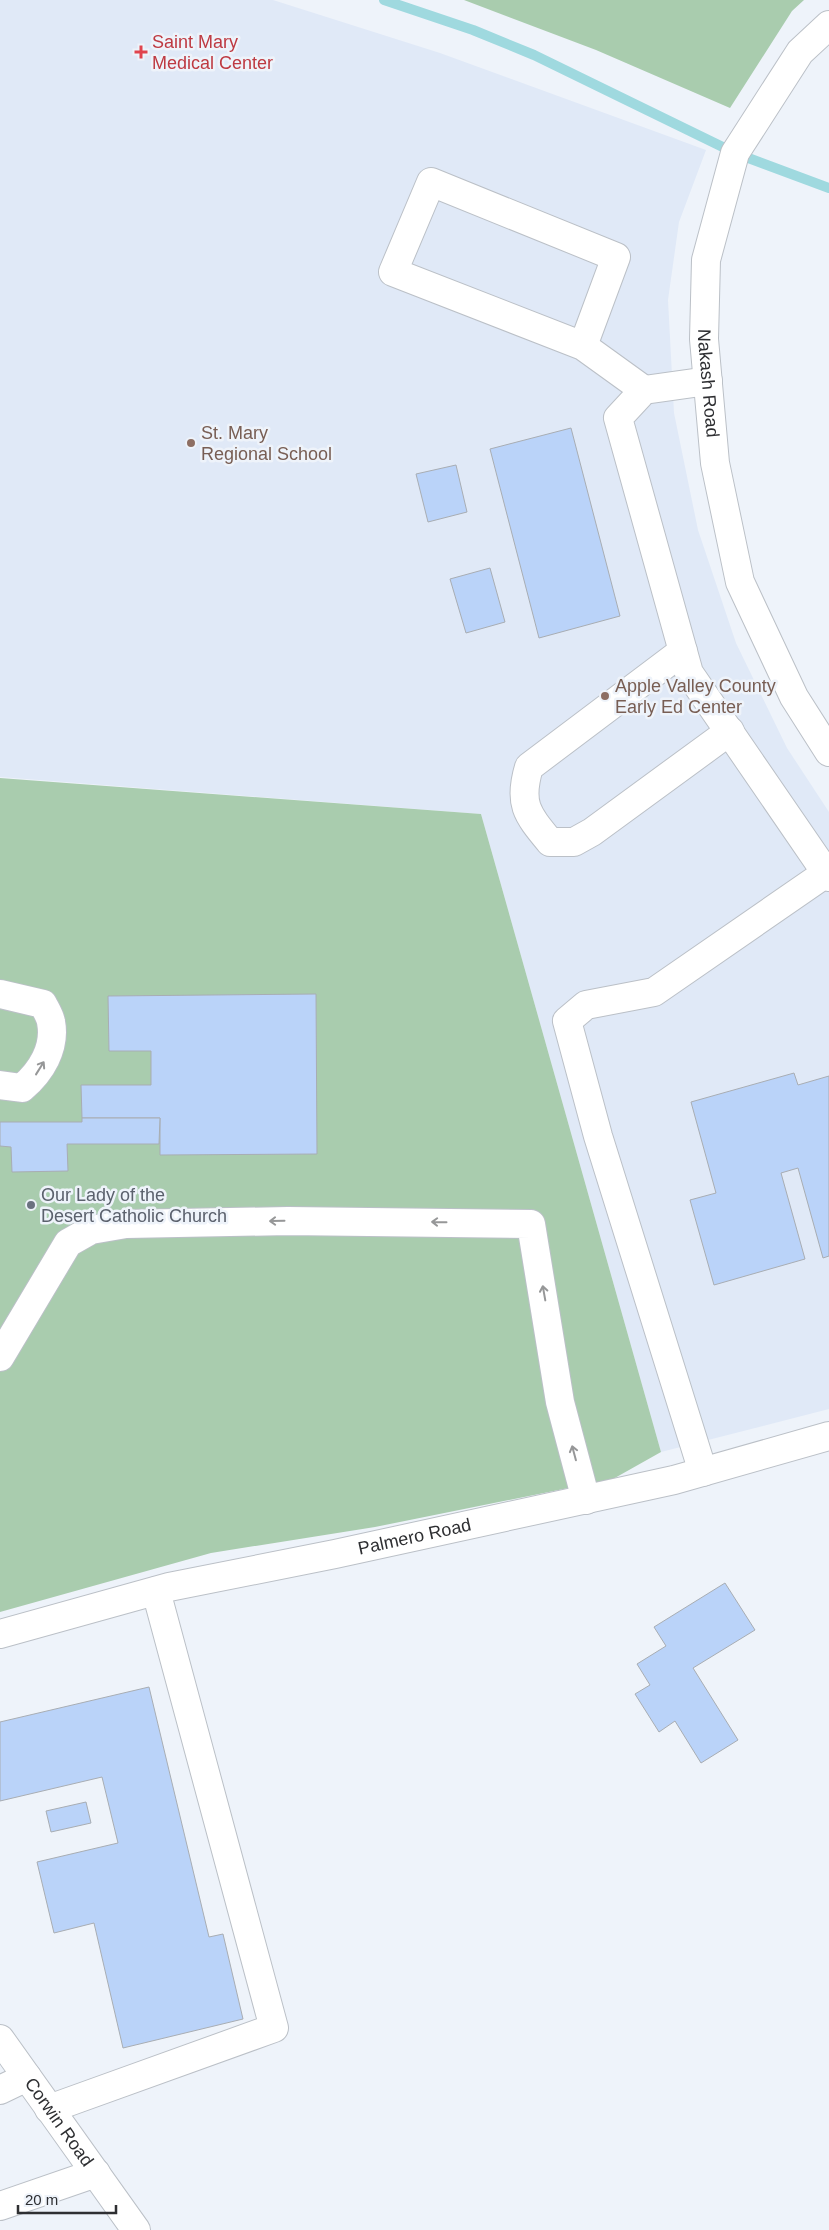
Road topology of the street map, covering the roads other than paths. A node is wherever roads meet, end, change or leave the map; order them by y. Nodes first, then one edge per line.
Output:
1 (829, 25) edge
2 (584, 346) junction
3 (708, 382) junction
4 (644, 390) junction
5 (684, 651) junction
6 (730, 731) junction
7 (829, 752) edge
8 (828, 874) edge
9 (0, 994) edge
10 (0, 1085) edge
11 (0, 1357) edge
12 (829, 1436) edge
13 (703, 1472) junction
14 (586, 1500) junction
15 (156, 1591) junction
16 (0, 1634) edge
17 (0, 2039) edge
18 (27, 2077) junction
19 (0, 2090) edge
20 (49, 2109) junction
21 (96, 2173) junction
22 (0, 2206) edge
23 (136, 2230) edge

1 - 3 street, Nakash Road
2 - 2 street
2 - 4 street
3 - 4 street
3 - 7 street, Nakash Road
4 - 5 street
5 - 6 street
5 - 6 street
6 - 8 street
8 - 13 street
10 -> 9 street
14 -> 11 street
12 - 13 street, Palmero Road
13 - 14 street, Palmero Road
14 - 15 street, Palmero Road
15 - 16 street, Palmero Road
15 - 20 street
17 - 18 street, Corwin Road
18 - 19 street
18 - 20 street, Corwin Road
20 - 21 street, Corwin Road
21 - 22 street
21 - 23 street, Corwin Road

